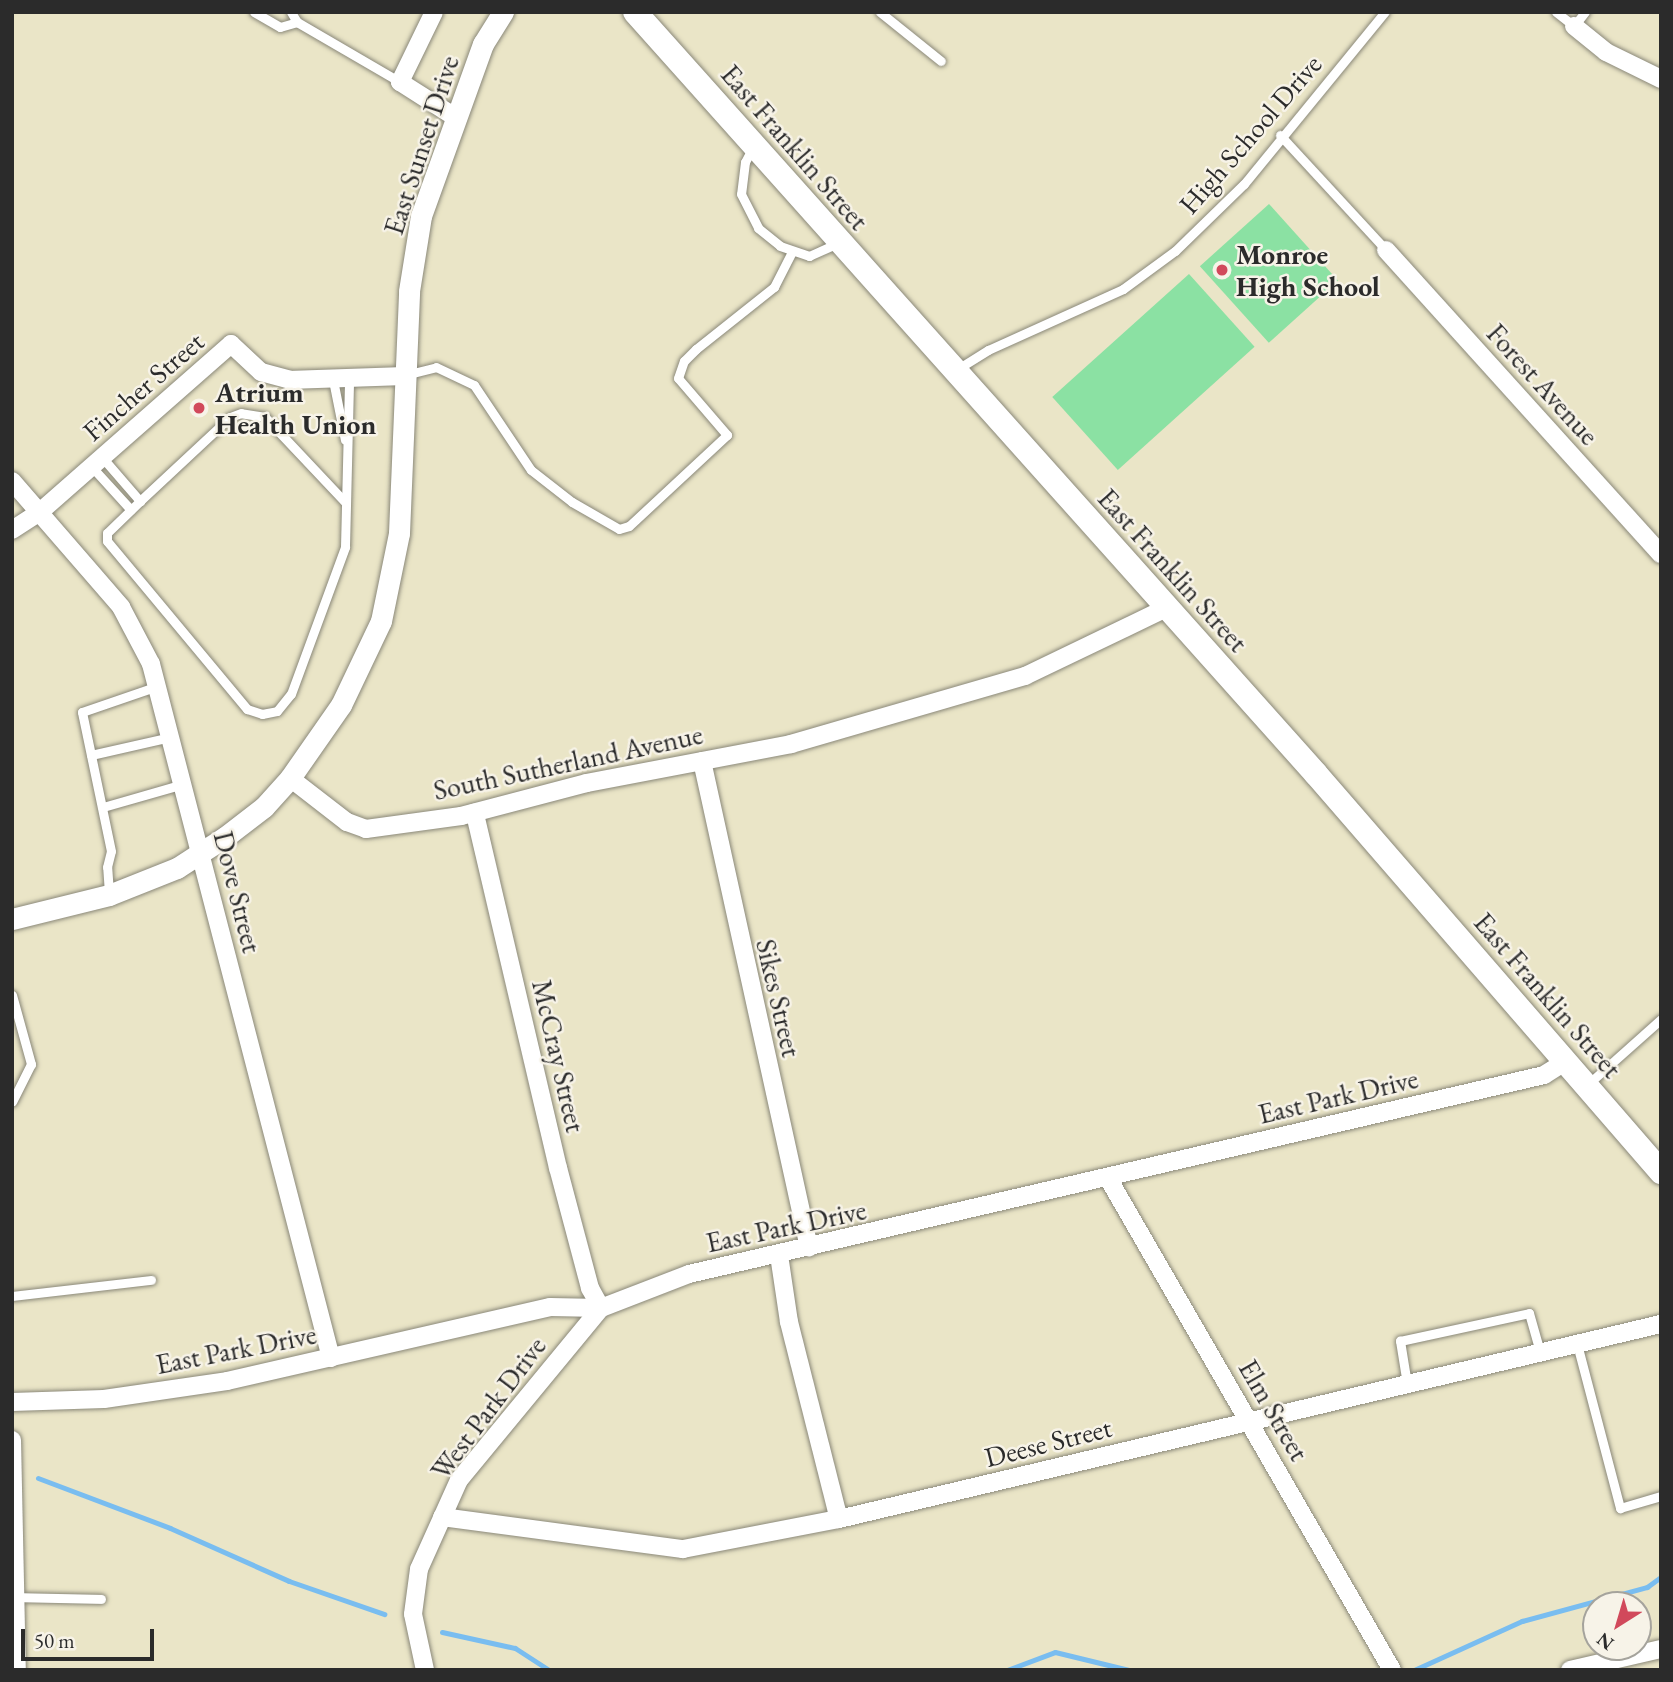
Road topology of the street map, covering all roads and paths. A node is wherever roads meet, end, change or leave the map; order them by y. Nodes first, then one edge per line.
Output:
1 (254, 12) edge
2 (291, 12) edge
3 (434, 12) edge
4 (503, 12) edge
5 (635, 12) edge
6 (880, 12) edge
7 (1385, 12) edge
8 (1556, 12) edge
9 (1580, 19) edge
10 (297, 22) junction
11 (941, 61) dead end
12 (1661, 79) edge
13 (400, 82) junction
14 (455, 117) junction
15 (1280, 135) junction
16 (754, 145) junction
17 (839, 242) junction
18 (1386, 250) joint
19 (792, 252) junction
20 (953, 372) junction
21 (403, 376) junction
22 (341, 379) junction
23 (345, 441) junction
24 (96, 461) junction
25 (12, 481) edge
26 (140, 501) junction
27 (345, 502) junction
28 (131, 510) junction
29 (41, 511) junction
30 (12, 530) edge
31 (1661, 554) edge
32 (1166, 608) junction
33 (158, 686) junction
34 (171, 737) junction
35 (91, 755) junction
36 (702, 761) junction
37 (290, 778) junction
38 (183, 784) junction
39 (103, 807) junction
40 (475, 813) junction
41 (200, 852) junction
42 (109, 895) junction
43 (12, 919) edge
44 (12, 995) edge
45 (1661, 1019) edge
46 (1566, 1061) junction
47 (1587, 1085) junction
48 (12, 1102) edge
49 (1661, 1172) edge
50 (1108, 1178) junction
51 (809, 1247) junction
52 (779, 1255) junction
53 (151, 1280) dead end
54 (12, 1296) edge
55 (601, 1308) junction
56 (1661, 1324) edge
57 (1577, 1344) junction
58 (1540, 1352) junction
59 (331, 1357) junction
60 (1407, 1384) junction
61 (12, 1402) edge
62 (1253, 1424) junction
63 (12, 1440) edge
64 (1661, 1496) edge
65 (442, 1517) junction
66 (839, 1519) junction
67 (15, 1597) junction
68 (101, 1600) dead end
69 (1661, 1649) edge
70 (17, 1670) edge
71 (425, 1670) edge
72 (1392, 1670) edge
73 (1570, 1670) edge

1 - 10 lane
2 - 10 lane
3 - 13 street
4 - 14 street, East Sunset Drive
5 - 16 main road, East Franklin Street
6 - 11 lane
7 - 15 lane, High School Drive
8 - 9 lane
9 - 12 street
10 - 13 lane
13 - 14 street
14 - 21 street, East Sunset Drive
15 - 18 lane
15 - 20 lane, High School Drive
16 - 17 main road, East Franklin Street
16 - 19 lane
17 - 19 lane
17 - 20 main road, East Franklin Street
18 - 31 street, Forest Avenue
19 - 21 lane
20 - 32 main road, East Franklin Street
21 - 22 street, Fincher Street
21 - 37 street, East Sunset Drive
22 - 23 lane
22 - 23 lane
22 - 24 street, Fincher Street
23 - 27 lane
24 - 26 lane
24 - 28 lane
24 - 29 street, Fincher Street
25 - 29 street, Dove Street
26 - 27 lane
26 - 28 lane
27 - 28 lane
29 - 30 street, Fincher Street
29 - 33 street, Dove Street
32 - 36 street, South Sutherland Avenue
32 - 46 main road, East Franklin Street
33 - 34 street, Dove Street
33 - 35 lane
34 - 35 lane
34 - 38 street, Dove Street
35 - 39 lane
36 - 40 street, South Sutherland Avenue
36 - 51 street, Sikes Street
37 - 40 street, South Sutherland Avenue
37 - 41 street
38 - 39 lane
38 - 41 street, Dove Street
39 - 42 lane
40 - 55 street, McCray Street
41 - 42 street
41 - 59 street, Dove Street
42 - 43 street
44 - 48 lane
45 - 47 lane
46 - 47 main road, East Franklin Street
46 - 50 street, East Park Drive
47 - 49 main road, East Franklin Street
50 - 51 street, East Park Drive
50 - 62 street, Elm Street
51 - 52 street, East Park Drive
52 - 55 street, East Park Drive
52 - 66 street
53 - 54 lane
55 - 59 street, East Park Drive
55 - 65 street, West Park Drive
56 - 57 street, Deese Street
57 - 58 street, Deese Street
57 - 64 lane
58 - 60 street, Deese Street
58 - 60 lane
59 - 61 street, East Park Drive
60 - 62 street, Deese Street
62 - 66 street, Deese Street
62 - 72 street, Elm Street
63 - 67 street
65 - 66 street, Deese Street
65 - 71 street, West Park Drive
67 - 68 lane
67 - 70 street
69 - 73 street

